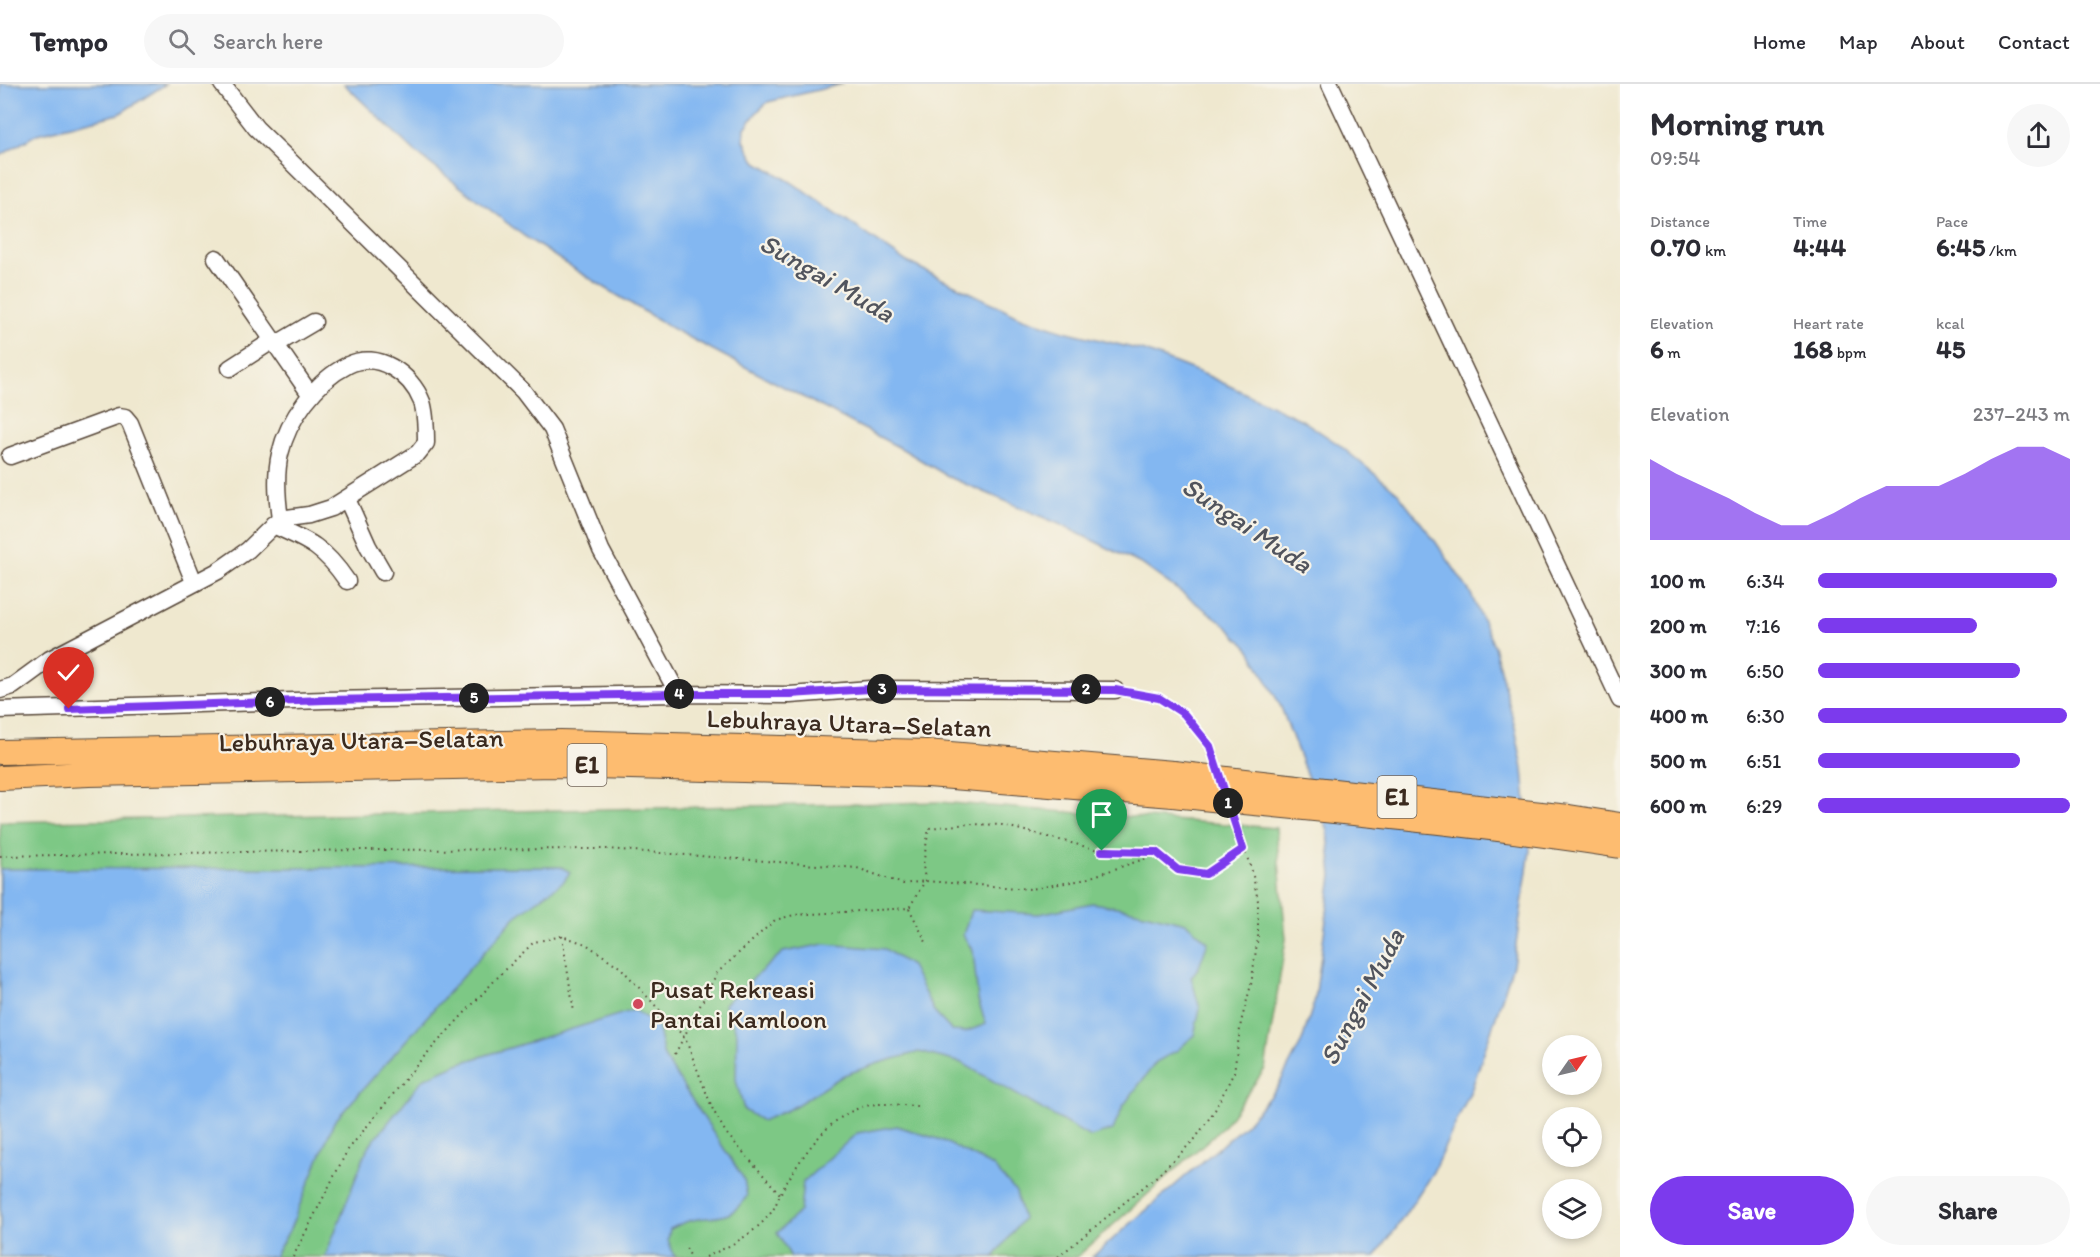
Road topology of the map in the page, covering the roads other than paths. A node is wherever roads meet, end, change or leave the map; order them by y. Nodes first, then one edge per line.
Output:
1 (222, 84) edge
2 (1330, 84) edge
3 (216, 258) dead end
4 (314, 322) dead end
5 (273, 343) junction
6 (230, 368) dead end
7 (310, 394) junction
8 (10, 456) dead end
9 (347, 499) junction
10 (276, 522) junction
11 (383, 572) dead end
12 (347, 581) dead end
13 (194, 582) junction
14 (0, 690) edge
15 (1115, 690) road end
16 (678, 694) junction
17 (1620, 700) edge
18 (0, 710) edge
19 (0, 752) edge
20 (0, 778) edge
21 (1173, 784) junction
22 (1620, 825) edge
23 (1620, 846) edge

1 - 16 street
2 - 17 street
3 - 5 street
4 - 5 street
5 - 6 street
5 - 7 street
7 - 9 street
7 - 10 street
8 - 13 street
9 - 10 street
9 - 11 street
10 - 12 street
10 - 13 street
13 - 14 street
15 - 16 street
16 - 18 street
19 - 21 highway, Lebuhraya Utara–Selatan / E1
20 - 21 highway, Lebuhraya Utara–Selatan / E1
21 - 22 highway, Lebuhraya Utara–Selatan / E1, bridge
21 - 23 highway, Lebuhraya Utara–Selatan / E1, bridge

